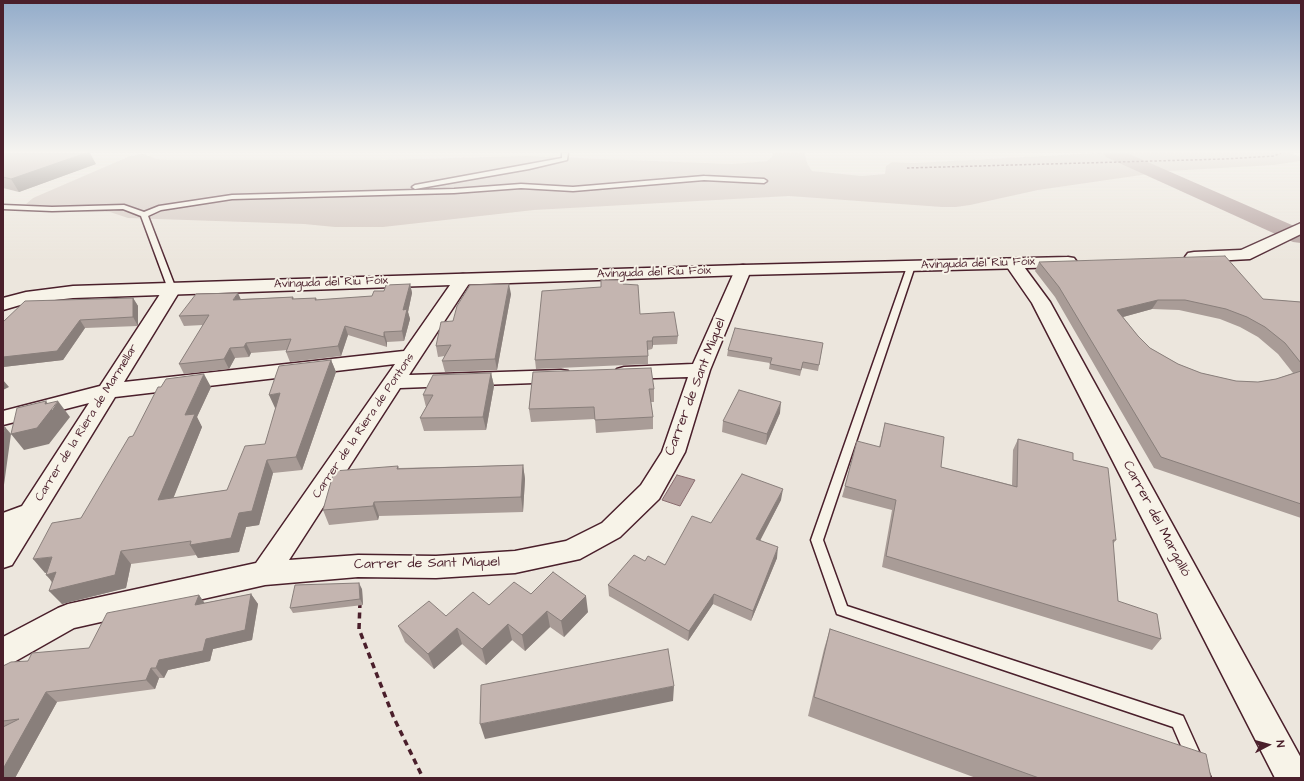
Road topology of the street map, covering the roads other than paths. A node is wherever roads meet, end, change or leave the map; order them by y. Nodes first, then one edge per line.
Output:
1 (403, 189) edge
2 (475, 189) edge
3 (383, 193) junction
4 (3, 206) edge
5 (144, 215) junction
6 (1300, 229) edge
7 (1180, 258) edge
8 (1084, 261) edge
9 (1013, 264) junction
10 (910, 266) junction
11 (744, 270) junction
12 (463, 279) junction
13 (172, 288) junction
14 (3, 304) edge
15 (411, 356) junction
16 (700, 370) junction
17 (606, 374) edge
18 (582, 375) edge
19 (394, 382) junction
20 (108, 391) junction
21 (3, 418) edge
22 (30, 513) junction
23 (3, 524) edge
24 (3, 557) edge
25 (265, 573) junction
26 (3, 652) edge
27 (1203, 778) edge
28 (1293, 778) edge

1 - 3 lane
2 - 3 lane
3 - 5 lane
4 - 5 lane
5 - 13 lane
6 - 7 street
8 - 9 street, Avinguda del Riu Foix
9 - 10 street, Avinguda del Riu Foix
9 - 28 street, Carrer del Margalló
10 - 11 street, Avinguda del Riu Foix
10 - 27 lane
11 - 12 street, Avinguda del Riu Foix
11 - 16 street, Carrer de Sant Miquel
12 - 13 street, Avinguda del Riu Foix
12 - 15 street, Carrer de la Riera de Pontons
13 - 14 street, Avinguda del Riu Foix
13 - 20 street, Carrer de la Riera de Marmellar
15 - 19 street, Carrer de la Riera de Pontons
15 - 20 street
16 - 17 street
16 - 25 street, Carrer de Sant Miquel
18 - 19 street
19 - 25 street, Carrer de la Riera de Pontons
20 - 21 street
20 - 22 street, Carrer de la Riera de Marmellar
22 - 23 street
22 - 24 street, Carrer de la Riera de Marmellar
25 - 26 street, Carrer de Sant Miquel

